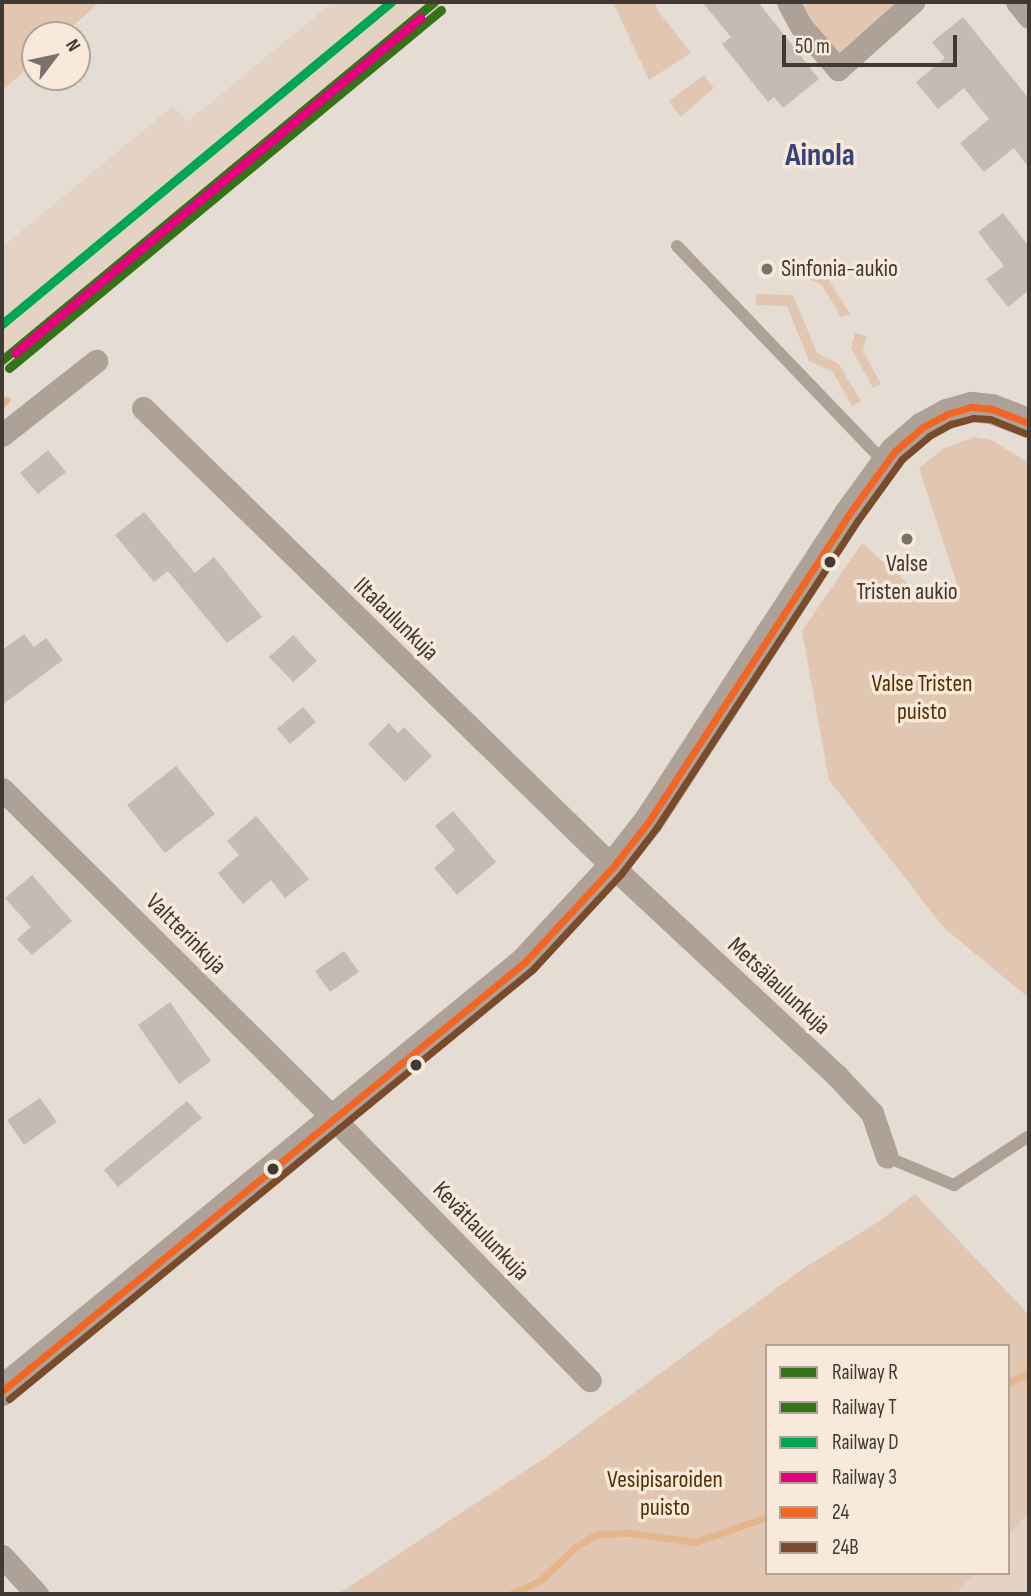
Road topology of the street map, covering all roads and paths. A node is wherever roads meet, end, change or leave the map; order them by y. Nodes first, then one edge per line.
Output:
1 (788, 2) edge
2 (912, 2) edge
3 (1017, 2) edge
4 (1029, 17) edge
5 (677, 246) dead end
6 (96, 361) dead end
7 (143, 408) dead end
8 (1027, 416) edge
9 (2, 435) edge
10 (885, 464) junction
11 (2, 789) edge
12 (613, 867) junction
13 (334, 1118) junction
14 (1029, 1136) edge
15 (887, 1157) joint
16 (590, 1380) dead end
17 (2, 1391) edge
18 (2, 1556) edge
19 (37, 1594) edge

1 - 2 street
3 - 4 street
5 - 10 lane
6 - 9 street
7 - 12 street, Iltalaulunkuja
8 - 10 street
10 - 12 street
11 - 13 street, Valtterinkuja
12 - 13 street
12 - 15 street, Metsälaulunkuja
13 - 16 street, Kevätlaulunkuja
13 - 17 street
14 - 15 lane
18 - 19 street

